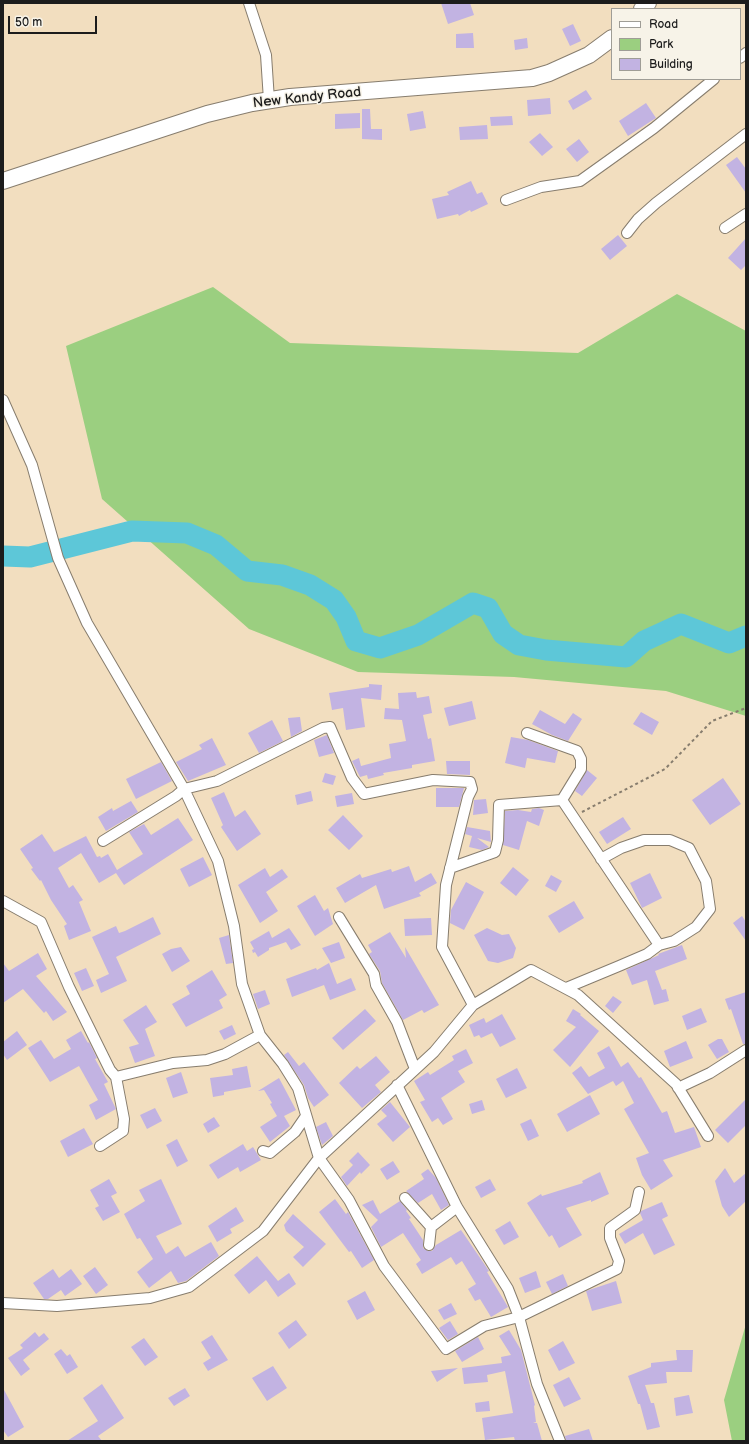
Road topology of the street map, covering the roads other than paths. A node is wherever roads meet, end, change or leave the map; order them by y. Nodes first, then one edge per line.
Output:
1 (249, 3) edge
2 (611, 39) edge
3 (713, 80) edge
4 (269, 100) junction
5 (746, 134) edge
6 (3, 181) edge
7 (506, 200) dead end
8 (746, 214) edge
9 (725, 228) dead end
10 (627, 234) dead end
11 (3, 400) edge
12 (527, 733) dead end
13 (184, 789) junction
14 (562, 800) junction
15 (103, 841) dead end
16 (601, 859) junction
17 (450, 868) junction
18 (3, 901) edge
19 (339, 917) dead end
20 (659, 945) junction
21 (566, 988) junction
22 (473, 1005) junction
23 (260, 1035) junction
24 (746, 1050) edge
25 (415, 1069) junction
26 (116, 1077) junction
27 (397, 1085) junction
28 (678, 1088) junction
29 (306, 1116) junction
30 (708, 1136) dead end
31 (100, 1146) dead end
32 (263, 1151) dead end
33 (319, 1158) junction
34 (639, 1192) dead end
35 (405, 1198) dead end
36 (457, 1207) junction
37 (431, 1227) junction
38 (429, 1245) dead end
39 (3, 1303) edge
40 (519, 1317) junction
41 (560, 1441) edge

1 - 4 street
2 - 4 main road, New Kandy Road
3 - 7 street
4 - 6 main road, New Kandy Road
5 - 10 street
8 - 9 street
11 - 13 street
12 - 14 street
13 - 15 street
13 - 17 street
13 - 23 street
14 - 16 street
14 - 17 street
16 - 20 street
16 - 20 street
17 - 22 street
18 - 26 street
19 - 25 street
20 - 21 street
21 - 22 street
21 - 28 street
22 - 25 street
23 - 26 street
23 - 29 street
24 - 28 street
25 - 27 street
26 - 31 street
27 - 33 street
27 - 36 street
28 - 30 street
29 - 32 street
29 - 33 street
33 - 39 street
33 - 40 street
34 - 40 street
35 - 37 street
36 - 37 street
36 - 40 street
37 - 38 street
40 - 41 street

